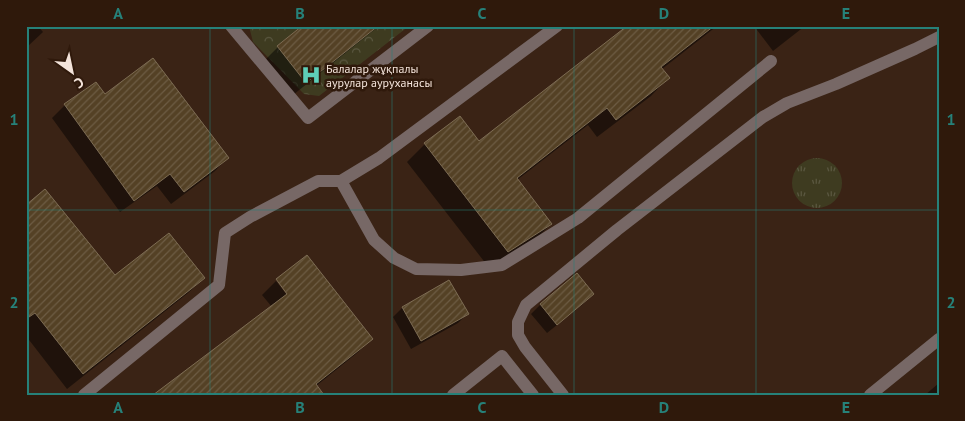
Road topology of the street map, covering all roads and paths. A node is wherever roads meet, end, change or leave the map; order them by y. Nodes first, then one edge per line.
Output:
1 (231, 26) edge
2 (428, 26) edge
3 (557, 26) edge
4 (939, 37) edge
5 (771, 61) dead end
6 (341, 181) junction
7 (939, 339) edge
8 (84, 395) edge
9 (453, 395) edge
10 (533, 395) edge
11 (562, 395) edge
12 (870, 395) edge

1 - 2 lane
3 - 6 lane
4 - 11 lane
5 - 6 lane
6 - 8 lane
7 - 12 lane
9 - 10 lane

